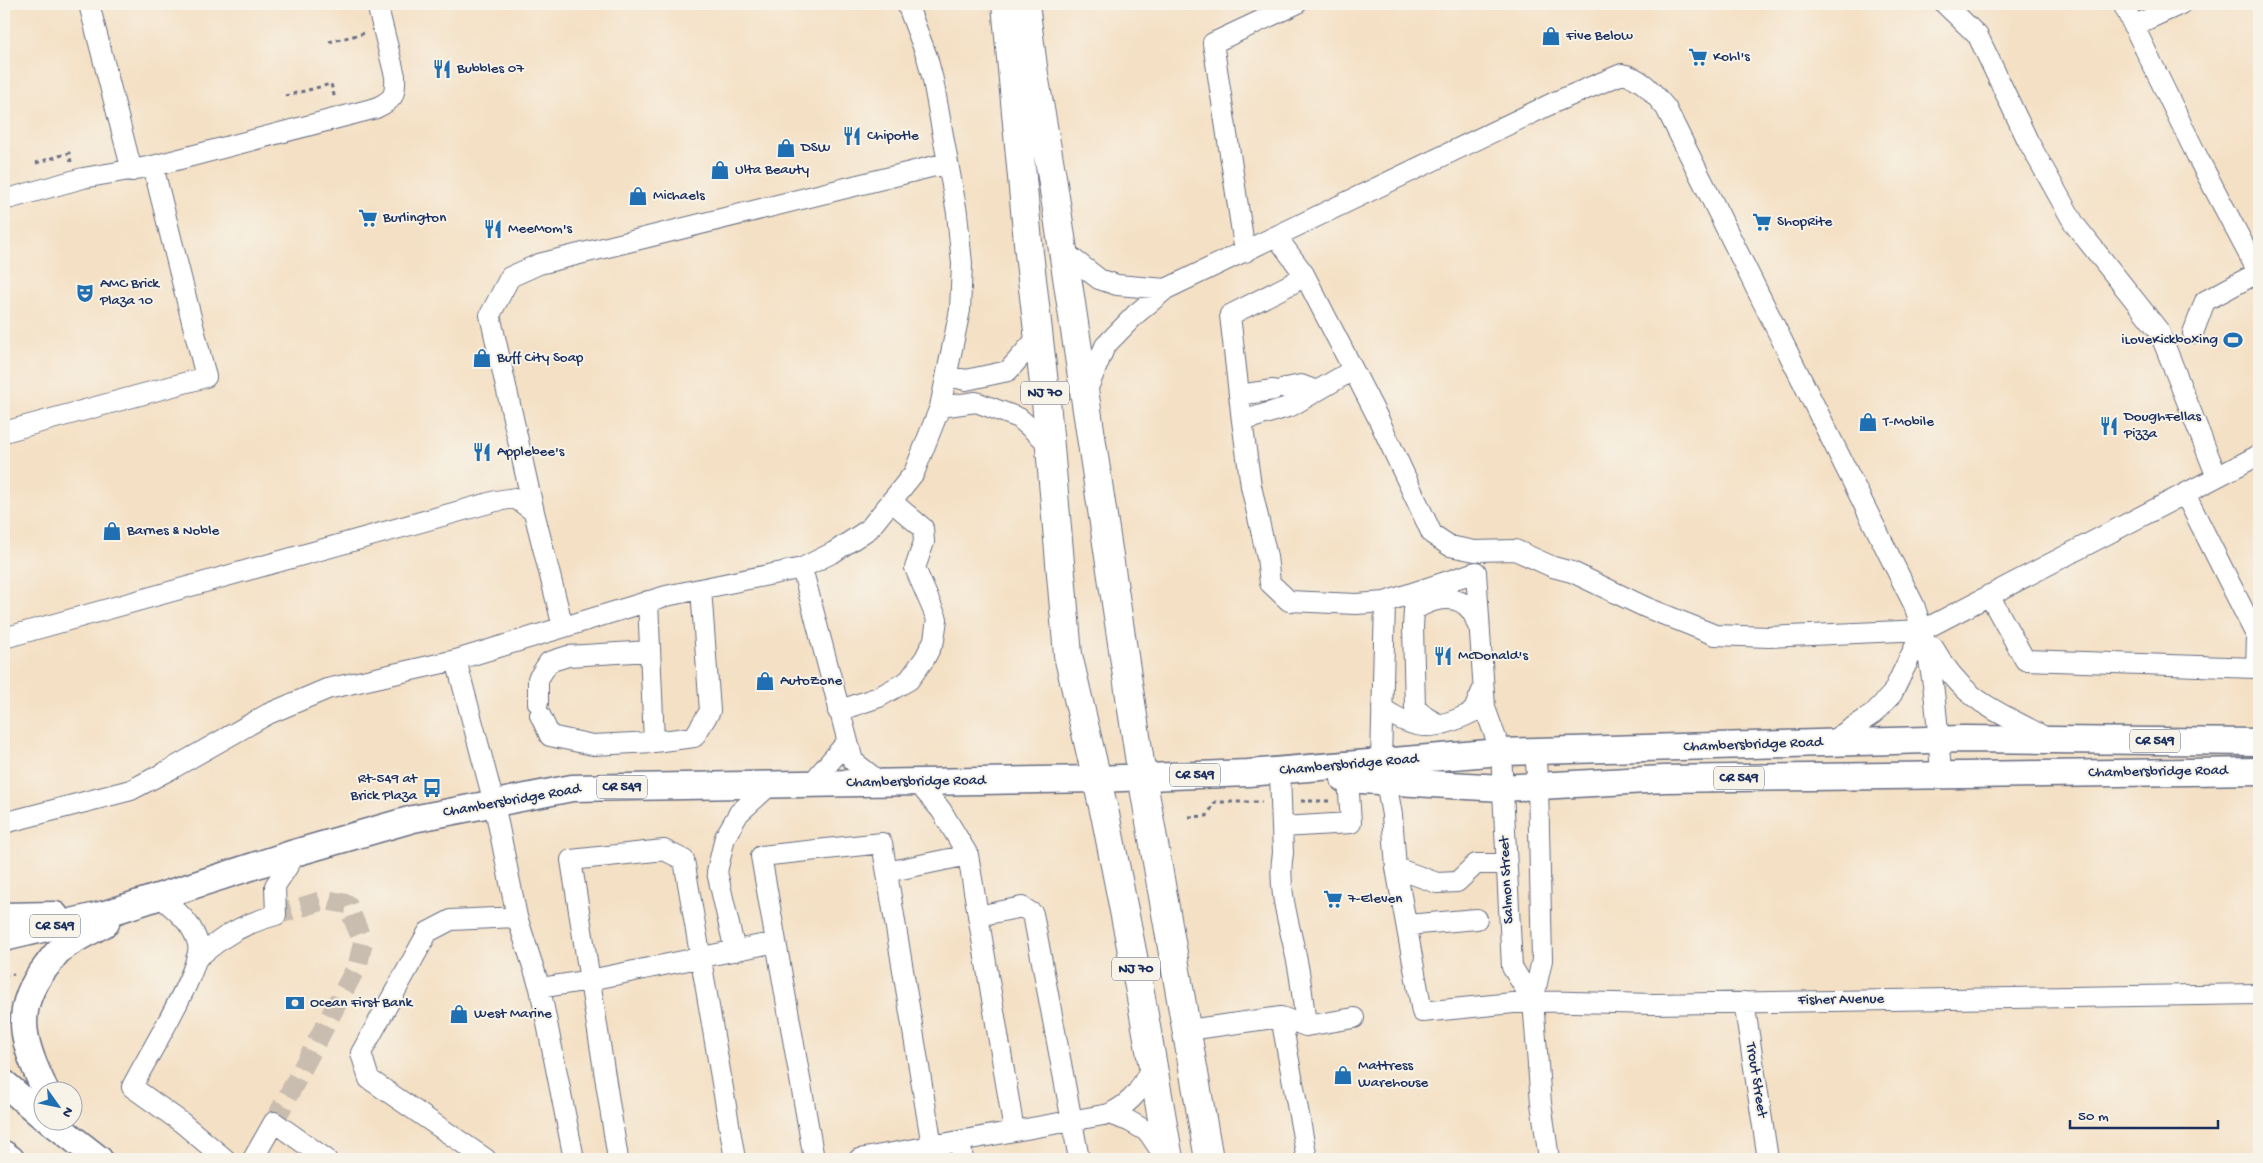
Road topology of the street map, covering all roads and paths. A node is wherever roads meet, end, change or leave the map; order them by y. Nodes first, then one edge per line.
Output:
1 (377, 4) edge
2 (907, 4) edge
3 (1006, 4) edge
4 (1025, 4) edge
5 (1296, 4) edge
6 (1945, 4) edge
7 (2123, 4) edge
8 (2181, 4) edge
9 (93, 5) edge
10 (2133, 26) junction
11 (370, 32) dead end
12 (329, 42) dead end
13 (285, 96) dead end
14 (333, 119) junction
15 (36, 162) dead end
16 (947, 163) junction
17 (153, 166) junction
18 (73, 169) dead end
19 (132, 171) junction
20 (4, 200) edge
21 (1276, 236) junction
22 (1063, 251) junction
23 (1245, 252) junction
24 (2258, 272) edge
25 (1304, 274) junction
26 (1166, 289) junction
27 (2193, 333) dead end
28 (1038, 337) junction
29 (1353, 370) junction
30 (948, 376) junction
31 (1317, 391) junction
32 (1239, 395) junction
33 (1084, 397) junction
34 (940, 407) junction
35 (1242, 421) junction
36 (4, 432) edge
37 (1049, 444) junction
38 (2259, 455) edge
39 (2217, 477) junction
40 (2185, 494) junction
41 (891, 501) junction
42 (534, 512) junction
43 (1475, 551) junction
44 (802, 568) junction
45 (1476, 572) junction
46 (701, 588) junction
47 (1990, 596) junction
48 (648, 602) junction
49 (1385, 602) junction
50 (563, 627) junction
51 (1923, 630) junction
52 (1480, 634) junction
53 (4, 638) edge
54 (650, 651) junction
55 (456, 660) junction
56 (1484, 688) junction
57 (1382, 708) junction
58 (838, 711) junction
59 (1440, 725) junction
60 (1938, 739) junction
61 (2051, 740) junction
62 (654, 742) junction
63 (846, 742) junction
64 (2259, 742) edge
65 (1829, 743) junction
66 (1501, 752) junction
67 (1535, 752) junction
68 (2259, 771) edge
69 (1383, 772) junction
70 (1248, 773) junction
71 (1941, 774) junction
72 (1280, 775) junction
73 (1142, 776) junction
74 (1097, 779) junction
75 (1348, 779) junction
76 (881, 782) junction
77 (917, 782) junction
78 (771, 784) junction
79 (811, 784) junction
80 (1538, 786) junction
81 (1502, 788) junction
82 (494, 802) junction
83 (4, 823) edge
84 (1282, 828) junction
85 (297, 852) junction
86 (968, 855) junction
87 (1506, 864) junction
88 (1396, 868) junction
89 (887, 872) junction
90 (150, 900) junction
91 (105, 914) junction
92 (4, 916) edge
93 (978, 916) junction
94 (517, 917) junction
95 (1476, 919) dead end
96 (1406, 925) junction
97 (4, 938) edge
98 (776, 942) junction
99 (735, 951) junction
100 (701, 957) junction
101 (196, 959) junction
102 (590, 980) junction
103 (540, 988) junction
104 (2259, 994) edge
105 (1533, 1001) junction
106 (1744, 1002) junction
107 (1281, 1017) junction
108 (1354, 1018) dead end
109 (1306, 1026) junction
110 (1188, 1030) junction
111 (1154, 1063) junction
112 (40, 1080) edge
113 (4, 1083) edge
114 (32, 1107) edge
115 (1109, 1114) junction
116 (1073, 1121) junction
117 (64, 1130) edge
118 (1014, 1132) junction
119 (932, 1146) junction
120 (962, 1150) edge
121 (4, 1154) edge
122 (10, 1159) edge
123 (99, 1159) edge
124 (225, 1159) edge
125 (253, 1159) edge
126 (326, 1159) edge
127 (486, 1159) edge
128 (574, 1159) edge
129 (618, 1159) edge
130 (735, 1159) edge
131 (814, 1159) edge
132 (859, 1159) edge
133 (1079, 1159) edge
134 (1168, 1159) edge
135 (1209, 1159) edge
136 (1307, 1159) edge
137 (1549, 1159) edge
138 (1768, 1159) edge

1 - 14 street
2 - 16 street
3 - 28 highway, NJ 70
4 - 22 highway, NJ 70
5 - 23 street
6 - 39 street
7 - 10 street
8 - 10 street
9 - 19 street
10 - 24 street
11 - 12 path
13 - 14 path
14 - 17 street
15 - 18 path
16 - 30 street
16 - 42 street
17 - 19 street
17 - 36 street
19 - 20 street
21 - 23 street
21 - 25 street
21 - 51 street
22 - 26 street
22 - 33 highway, NJ 70
23 - 26 street
24 - 27 street
25 - 29 street
25 - 32 street
26 - 33 street
28 - 30 street
28 - 37 highway, NJ 70
29 - 31 street
29 - 43 street
30 - 34 street
31 - 32 street
31 - 35 street
32 - 35 street
33 - 73 highway, NJ 70
34 - 37 street
34 - 41 street
35 - 49 street
37 - 74 highway, NJ 70
38 - 39 street
39 - 40 street
40 - 47 street
40 - 47 street
41 - 44 street
41 - 58 street
42 - 50 street
42 - 53 street
43 - 45 street
43 - 51 street
44 - 46 street
44 - 58 street
45 - 49 street
45 - 52 street
46 - 48 street
46 - 62 street
47 - 51 street
48 - 50 street
48 - 54 street
49 - 57 street
50 - 55 street
51 - 60 street
51 - 61 street
51 - 65 street
52 - 56 street, Salmon Street
52 - 59 street
54 - 62 street
54 - 62 street
55 - 82 street
55 - 83 street
56 - 59 street
56 - 66 street, Salmon Street
57 - 59 street
57 - 69 street
58 - 63 street
60 - 61 main road, Chambersbridge Road / CR 549
60 - 65 main road, Chambersbridge Road / CR 549
60 - 71 street
61 - 64 main road, Chambersbridge Road / CR 549
63 - 76 street
63 - 79 street
65 - 67 main road, Chambersbridge Road / CR 549
66 - 67 main road, Chambersbridge Road / CR 549
66 - 69 main road, Chambersbridge Road / CR 549
66 - 81 street, Salmon Street
67 - 80 street, Salmon Street
68 - 71 main road, Chambersbridge Road / CR 549
69 - 70 main road, Chambersbridge Road / CR 549
69 - 75 main road, Chambersbridge Road / CR 549
69 - 81 main road, Chambersbridge Road / CR 549
69 - 88 street
70 - 72 main road, Chambersbridge Road / CR 549
70 - 73 main road, Chambersbridge Road / CR 549
71 - 80 main road, Chambersbridge Road / CR 549
72 - 75 main road, Chambersbridge Road / CR 549
72 - 84 street
73 - 74 main road, Chambersbridge Road / CR 549
73 - 110 highway, NJ 70
74 - 77 main road, Chambersbridge Road / CR 549
74 - 111 highway, NJ 70
75 - 84 street
76 - 77 main road, Chambersbridge Road / CR 549
76 - 79 main road, Chambersbridge Road / CR 549
77 - 86 street
78 - 79 main road, Chambersbridge Road / CR 549
78 - 82 main road, Chambersbridge Road / CR 549
78 - 99 street
80 - 81 main road, Chambersbridge Road / CR 549
80 - 105 street, Salmon Street
81 - 87 street, Salmon Street
82 - 85 main road, Chambersbridge Road / CR 549
82 - 94 street
84 - 109 street
85 - 90 main road, Chambersbridge Road / CR 549
85 - 101 street
86 - 89 street
86 - 93 street
87 - 88 street
87 - 105 street, Salmon Street
88 - 96 street
89 - 98 street
89 - 119 street
90 - 91 main road, Chambersbridge Road / CR 549
90 - 101 street
90 - 112 main road
91 - 92 main road, CR 549
91 - 97 main road, Chambersbridge Road / CR 549
93 - 116 street
93 - 118 street
94 - 103 street
94 - 127 street
95 - 96 street
96 - 105 street, Fisher Avenue
98 - 99 street
98 - 131 street
99 - 100 street
100 - 102 street
100 - 102 street
100 - 130 street
101 - 124 street
102 - 103 street
102 - 129 street
103 - 128 street
104 - 106 street, Fisher Avenue
105 - 106 street, Fisher Avenue
105 - 137 street, Salmon Street
106 - 138 street, Trout Street
107 - 109 street
107 - 110 street
107 - 136 street
108 - 109 street
110 - 135 highway, NJ 70
111 - 115 street
111 - 134 highway, NJ 70
113 - 114 main road
115 - 116 street
115 - 134 street
116 - 118 street
116 - 133 street
117 - 123 main road
118 - 120 street
119 - 120 street
119 - 132 street
121 - 122 main road
125 - 126 street

